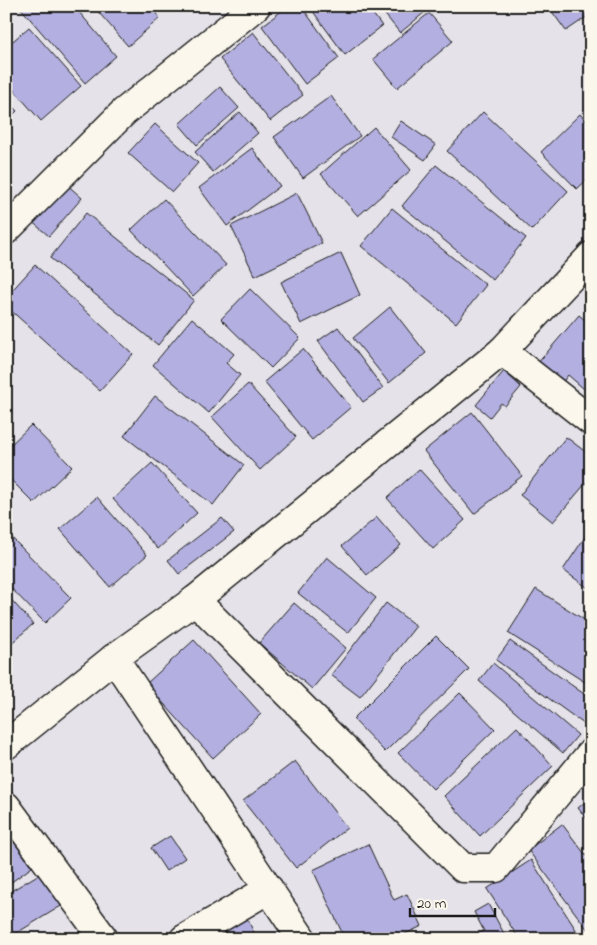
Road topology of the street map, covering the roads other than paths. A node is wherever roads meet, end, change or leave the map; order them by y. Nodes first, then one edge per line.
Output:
1 (256, 6) edge
2 (6, 230) edge
3 (591, 256) edge
4 (502, 351) junction
5 (591, 421) edge
6 (195, 600) junction
7 (114, 658) junction
8 (6, 745) edge
9 (591, 753) edge
10 (6, 806) edge
11 (269, 888) junction
12 (104, 939) edge
13 (184, 939) edge
14 (302, 939) edge

1 - 2 street
3 - 4 street
4 - 5 street
4 - 6 street
6 - 7 street
6 - 9 street
7 - 8 street
7 - 11 street
10 - 12 street
11 - 13 street
11 - 14 street

